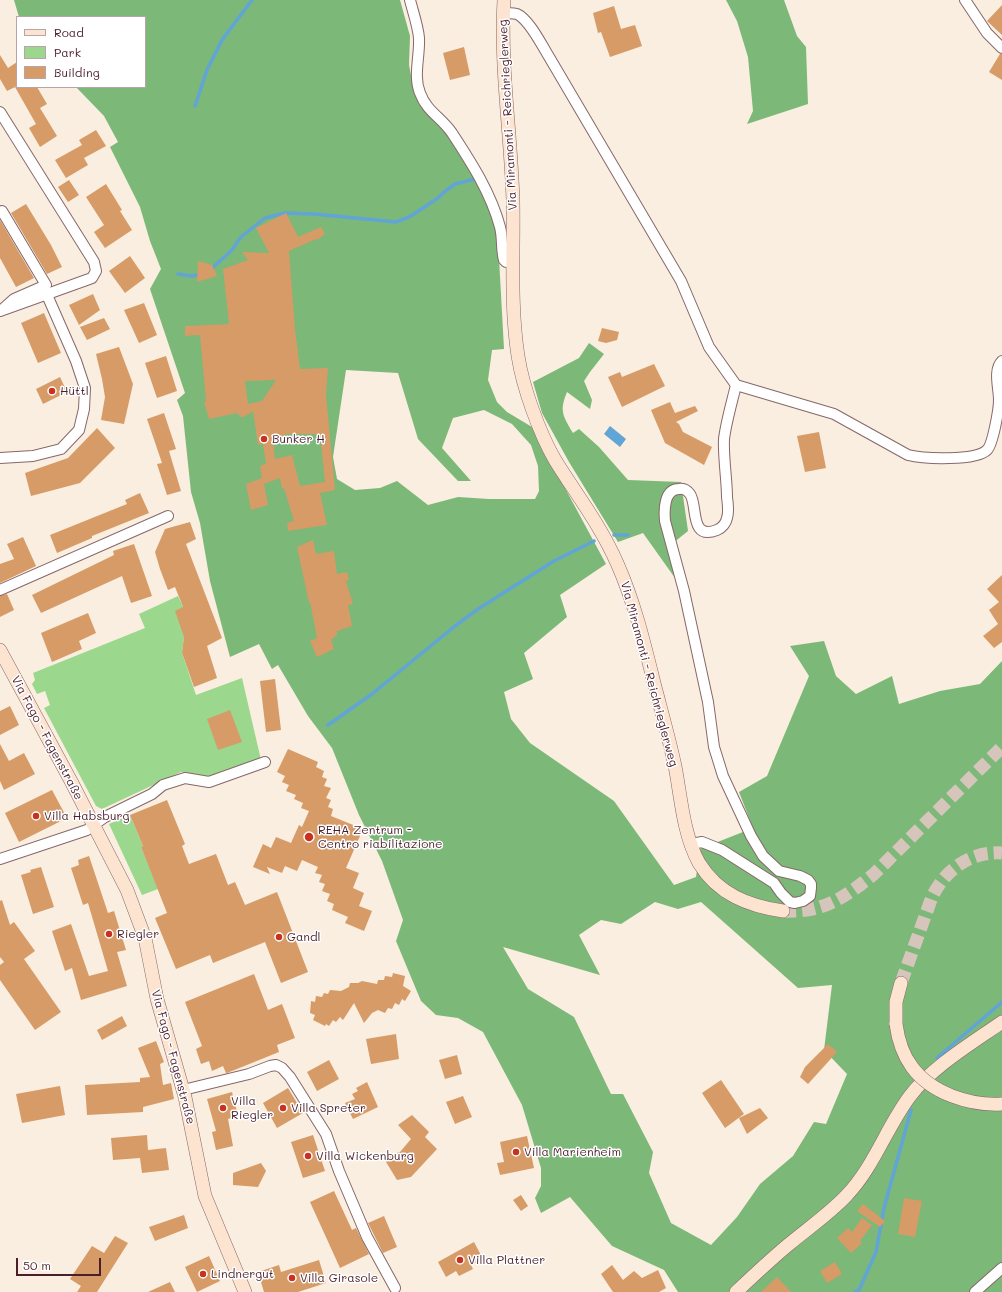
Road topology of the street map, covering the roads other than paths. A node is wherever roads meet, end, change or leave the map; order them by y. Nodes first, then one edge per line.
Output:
1 (410, 0) edge
2 (504, 0) edge
3 (964, 0) edge
4 (504, 14) junction
5 (1002, 48) edge
6 (0, 112) edge
7 (2, 212) dead end
8 (512, 262) junction
9 (47, 295) junction
10 (0, 311) edge
11 (1002, 361) edge
12 (736, 385) junction
13 (0, 458) edge
14 (168, 516) dead end
15 (0, 590) edge
16 (0, 650) edge
17 (265, 762) dead end
18 (93, 826) junction
19 (691, 844) junction
20 (0, 859) edge
21 (783, 911) tunnel mouth
22 (901, 983) tunnel mouth
23 (1002, 1022) edge
24 (183, 1090) junction
25 (1002, 1104) edge
26 (1002, 1268) edge
27 (395, 1288) dead end
28 (245, 1292) edge
29 (736, 1292) edge
30 (975, 1292) edge

1 - 8 street
2 - 4 main road
3 - 5 street
4 - 8 main road, Via Miramonti - Reichrieglerweg
4 - 12 street, Via Miramonti - Reichrieglerweg
6 - 9 street
7 - 10 street
8 - 19 main road, Via Miramonti - Reichrieglerweg
9 - 10 street
9 - 13 street
11 - 12 street
12 - 19 street
14 - 15 street
16 - 18 main road, Via Fago - Fagenstraße
17 - 18 street
18 - 20 street
18 - 24 main road, Via Fago - Fagenstraße
19 - 21 main road, Via Miramonti - Reichrieglerweg
22 - 25 main road, bridge
23 - 29 main road
24 - 27 street
24 - 28 main road, Via Fago - Fagenstraße
26 - 30 street

